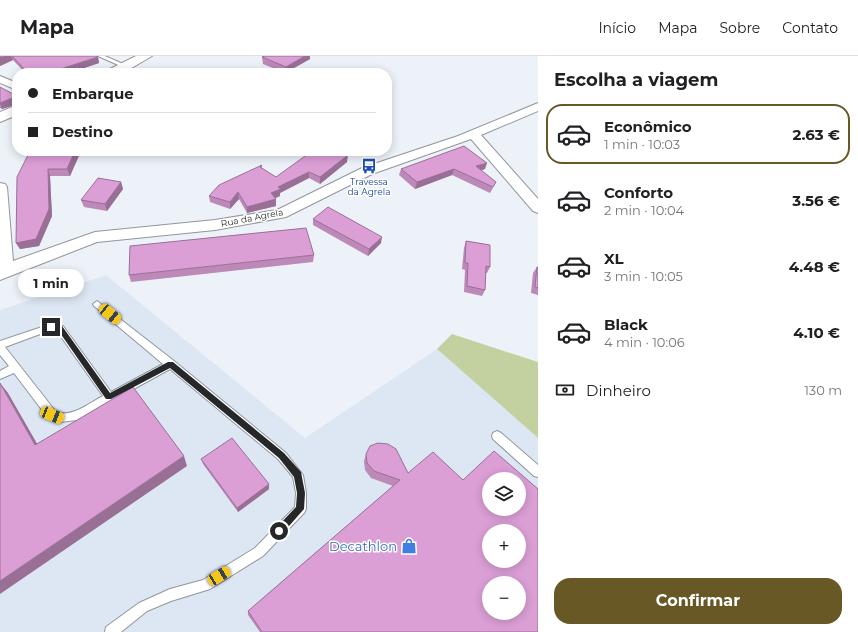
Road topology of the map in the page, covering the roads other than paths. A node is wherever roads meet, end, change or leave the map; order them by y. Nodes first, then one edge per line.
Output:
1 (101, 56) edge
2 (146, 56) edge
3 (127, 67) joint
4 (0, 79) edge
5 (12, 85) edge
6 (538, 107) edge
7 (12, 112) edge
8 (0, 118) edge
9 (473, 134) junction
10 (0, 187) edge
11 (538, 208) edge
12 (3, 272) edge
13 (97, 304) dead end
14 (0, 347) edge
15 (171, 364) junction
16 (16, 367) junction
17 (0, 375) edge
18 (109, 397) junction
19 (497, 436) dead end
20 (538, 472) edge
21 (112, 632) edge

1 - 3 lane
2 - 3 main road
4 - 5 street
6 - 9 street, Rua da Agrela
7 - 8 main road
9 - 11 street
9 - 12 street, Rua da Agrela
10 - 12 street
13 - 15 lane
14 - 16 lane
14 - 18 lane
15 - 18 lane
15 - 21 lane
16 - 17 lane
16 - 18 lane
19 - 20 lane

